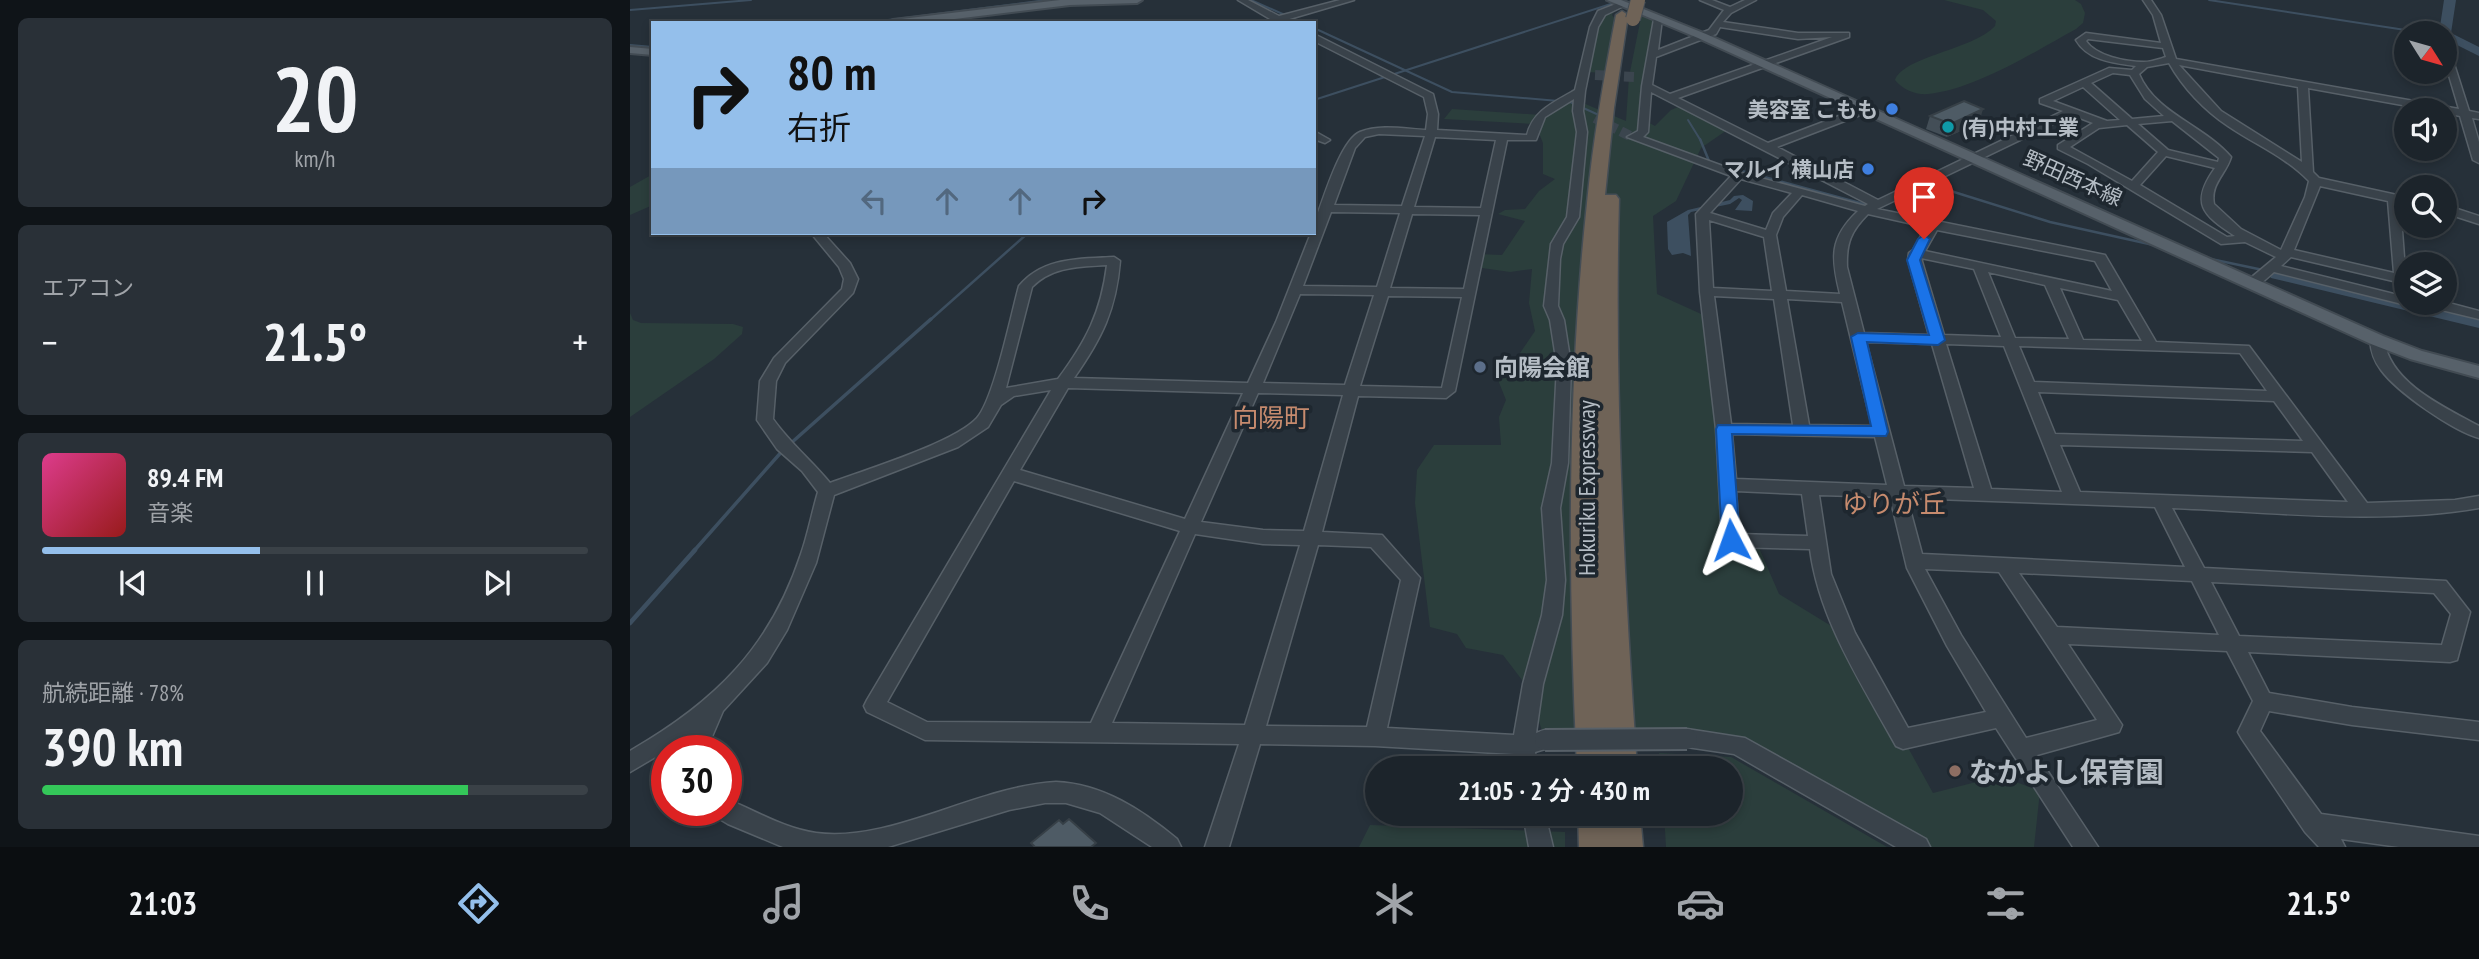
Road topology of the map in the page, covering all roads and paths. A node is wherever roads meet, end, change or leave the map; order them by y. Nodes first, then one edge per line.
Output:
1 (1137, 0) edge
2 (1242, 0) edge
3 (1350, 0) edge
4 (1704, 0) edge
5 (1752, 0) edge
6 (2147, 0) edge
7 (1035, 2) edge
8 (1626, 6) edge
9 (1731, 10) junction
10 (1658, 19) junction
11 (907, 21) edge
12 (1282, 21) edge
13 (1717, 24) junction
14 (1702, 36) junction
15 (1316, 38) edge
16 (2167, 46) junction
17 (630, 50) edge
18 (651, 52) edge
19 (1651, 56) junction
20 (2173, 60) junction
21 (1766, 65) junction
22 (2144, 65) junction
23 (2134, 73) junction
24 (1583, 75) junction
25 (1595, 75) tunnel mouth
26 (1644, 80) junction
27 (2083, 82) junction
28 (2304, 83) junction
29 (2457, 84) edge
30 (1671, 97) junction
31 (1572, 105) junction
32 (1864, 110) junction
33 (2072, 111) junction
34 (2467, 114) junction
35 (2479, 116) edge
36 (1595, 118) tunnel mouth
37 (2173, 118) junction
38 (2130, 122) junction
39 (2106, 124) junction
40 (1431, 133) junction
41 (1316, 135) edge
42 (1502, 137) junction
43 (1325, 140) dead end
44 (1773, 150) junction
45 (2164, 152) junction
46 (1976, 159) junction
47 (2479, 160) edge
48 (2224, 167) junction
49 (1738, 175) junction
50 (2312, 177) junction
51 (2132, 187) junction
52 (1800, 191) junction
53 (2394, 198) edge
54 (1872, 207) junction
55 (1328, 208) junction
56 (1408, 208) junction
57 (1485, 212) junction
58 (2457, 213) edge
59 (1702, 214) junction
60 (2479, 219) edge
61 (1933, 225) junction
62 (819, 235) edge
63 (1769, 235) junction
64 (2245, 238) junction
65 (1915, 253) junction
66 (2286, 254) junction
67 (1979, 266) junction
68 (2266, 274) junction
69 (2394, 278) edge
70 (2051, 282) junction
71 (1296, 290) junction
72 (1383, 291) junction
73 (1707, 292) junction
74 (1469, 293) junction
75 (1780, 295) junction
76 (1849, 298) junction
77 (2123, 298) junction
78 (2394, 299) edge
79 (2457, 310) edge
80 (2479, 315) edge
81 (1858, 337) junction
82 (1938, 340) junction
83 (2377, 340) junction
84 (2010, 343) junction
85 (2078, 344) junction
86 (2152, 347) junction
87 (2479, 372) edge
88 (1063, 383) junction
89 (2028, 387) junction
90 (1252, 388) junction
91 (1351, 392) junction
92 (2279, 396) junction
93 (995, 402) junction
94 (1724, 429) junction
95 (1802, 430) junction
96 (1880, 432) junction
97 (2479, 433) edge
98 (2049, 439) junction
99 (2316, 447) junction
100 (1009, 472) junction
101 (1727, 485) junction
102 (1810, 488) junction
103 (827, 491) junction
104 (1894, 492) junction
105 (1984, 495) junction
106 (2074, 499) junction
107 (2479, 502) edge
108 (2161, 503) junction
109 (2362, 509) junction
110 (1189, 527) junction
111 (1311, 538) junction
112 (1817, 543) junction
113 (1914, 561) junction
114 (2004, 565) junction
115 (2197, 575) junction
116 (2053, 635) junction
117 (2234, 644) junction
118 (2263, 701) junction
119 (713, 710) junction
120 (2001, 718) junction
121 (1097, 732) junction
122 (2479, 732) edge
123 (702, 735) edge
124 (1251, 735) junction
125 (1375, 737) junction
126 (1523, 745) junction
127 (2022, 749) junction
128 (1525, 756) edge
129 (1592, 756) edge
130 (1620, 756) edge
131 (630, 762) edge
132 (742, 820) edge
133 (2313, 824) junction
134 (1537, 826) edge
135 (1595, 826) edge
136 (1625, 826) edge
137 (2479, 846) edge
138 (1169, 847) edge
139 (1217, 847) edge
140 (1541, 847) edge
141 (1596, 847) edge
142 (1626, 847) edge
143 (1918, 847) edge
144 (2086, 847) edge
145 (2333, 847) edge

1 - 7 main road
2 - 12 street
3 - 12 street
4 - 9 street
5 - 9 street
6 - 16 street
7 - 11 main road
8 - 10 main road, 野田西本線
8 - 24 street
8 - 129 highway, Hokuriku Expressway
8 - 130 highway, Hokuriku Expressway
9 - 13 street
10 - 14 main road, 野田西本線
10 - 19 street
13 - 14 street
13 - 21 street
14 - 19 street
14 - 21 main road, 野田西本線
15 - 40 street
16 - 20 street
16 - 22 street
17 - 18 main road
19 - 26 street
20 - 22 street
20 - 28 street
20 - 50 street
21 - 30 street
21 - 32 main road, 野田西本線
22 - 23 street
23 - 27 street
23 - 37 street
24 - 25 street
24 - 31 street
26 - 30 street
26 - 49 street
27 - 33 street
27 - 38 street
28 - 34 street
28 - 50 street
29 - 34 street
30 - 44 street
31 - 36 street
31 - 42 street
31 - 126 street
32 - 44 street
32 - 46 main road, 野田西本線
33 - 39 street
33 - 46 street
34 - 35 street
34 - 47 street
37 - 38 street
37 - 48 street
38 - 39 street
38 - 45 street
39 - 51 street
40 - 42 street
40 - 55 street
40 - 56 street
41 - 43 street
42 - 57 street
44 - 54 street
45 - 48 street
45 - 51 street
46 - 54 street
46 - 68 main road, 野田西本線
48 - 64 street
49 - 52 street
49 - 59 street
50 - 53 street
50 - 66 street
51 - 64 street
52 - 54 street
52 - 63 street
54 - 61 street
54 - 76 street
55 - 56 street
55 - 71 street
56 - 57 street
56 - 72 street
57 - 74 street
58 - 60 street
59 - 63 street
59 - 73 street
61 - 65 street
61 - 77 street
62 - 103 street
63 - 75 street
64 - 66 street
65 - 67 street
65 - 82 street
66 - 68 street
66 - 69 street
67 - 70 street
67 - 84 street
68 - 78 street
68 - 83 main road, 野田西本線
70 - 77 street
70 - 85 street
71 - 72 street
71 - 90 street
72 - 74 street
72 - 91 street
73 - 75 street
73 - 94 street
74 - 91 street
75 - 76 street
75 - 95 street
76 - 81 street
77 - 86 street
79 - 80 street
81 - 82 street
81 - 96 street
82 - 84 street
82 - 105 street
83 - 87 main road, 野田西本線
83 - 97 street
84 - 85 street
84 - 89 street
85 - 86 street
86 - 92 street
88 - 90 street
88 - 93 street
88 - 93 street
88 - 100 street
89 - 92 street
89 - 98 street
90 - 91 street
90 - 110 street
91 - 111 street
92 - 99 street
93 - 103 street
94 - 95 street
94 - 101 street
95 - 96 street
96 - 104 street
98 - 99 street
98 - 106 street
99 - 109 street
100 - 110 street
100 - 121 street
101 - 102 street
101 - 112 street
102 - 104 street
102 - 112 street
103 - 119 street
104 - 105 street
104 - 113 street
105 - 106 street
106 - 108 street
107 - 109 street
108 - 109 street
108 - 115 street
110 - 111 street
110 - 121 street
111 - 124 street
111 - 125 street
112 - 120 street
113 - 114 street
113 - 120 street
114 - 115 street
114 - 116 street
115 - 117 street
115 - 117 street
116 - 117 street
116 - 127 street
117 - 118 street
118 - 122 street
118 - 133 street
119 - 123 street
119 - 131 street
120 - 127 street
121 - 124 street
124 - 125 street
124 - 139 street
125 - 126 street
126 - 128 street
126 - 143 street, bridge
127 - 144 street
132 - 138 street
133 - 137 street
133 - 145 street
134 - 140 street
135 - 141 highway
136 - 142 highway

